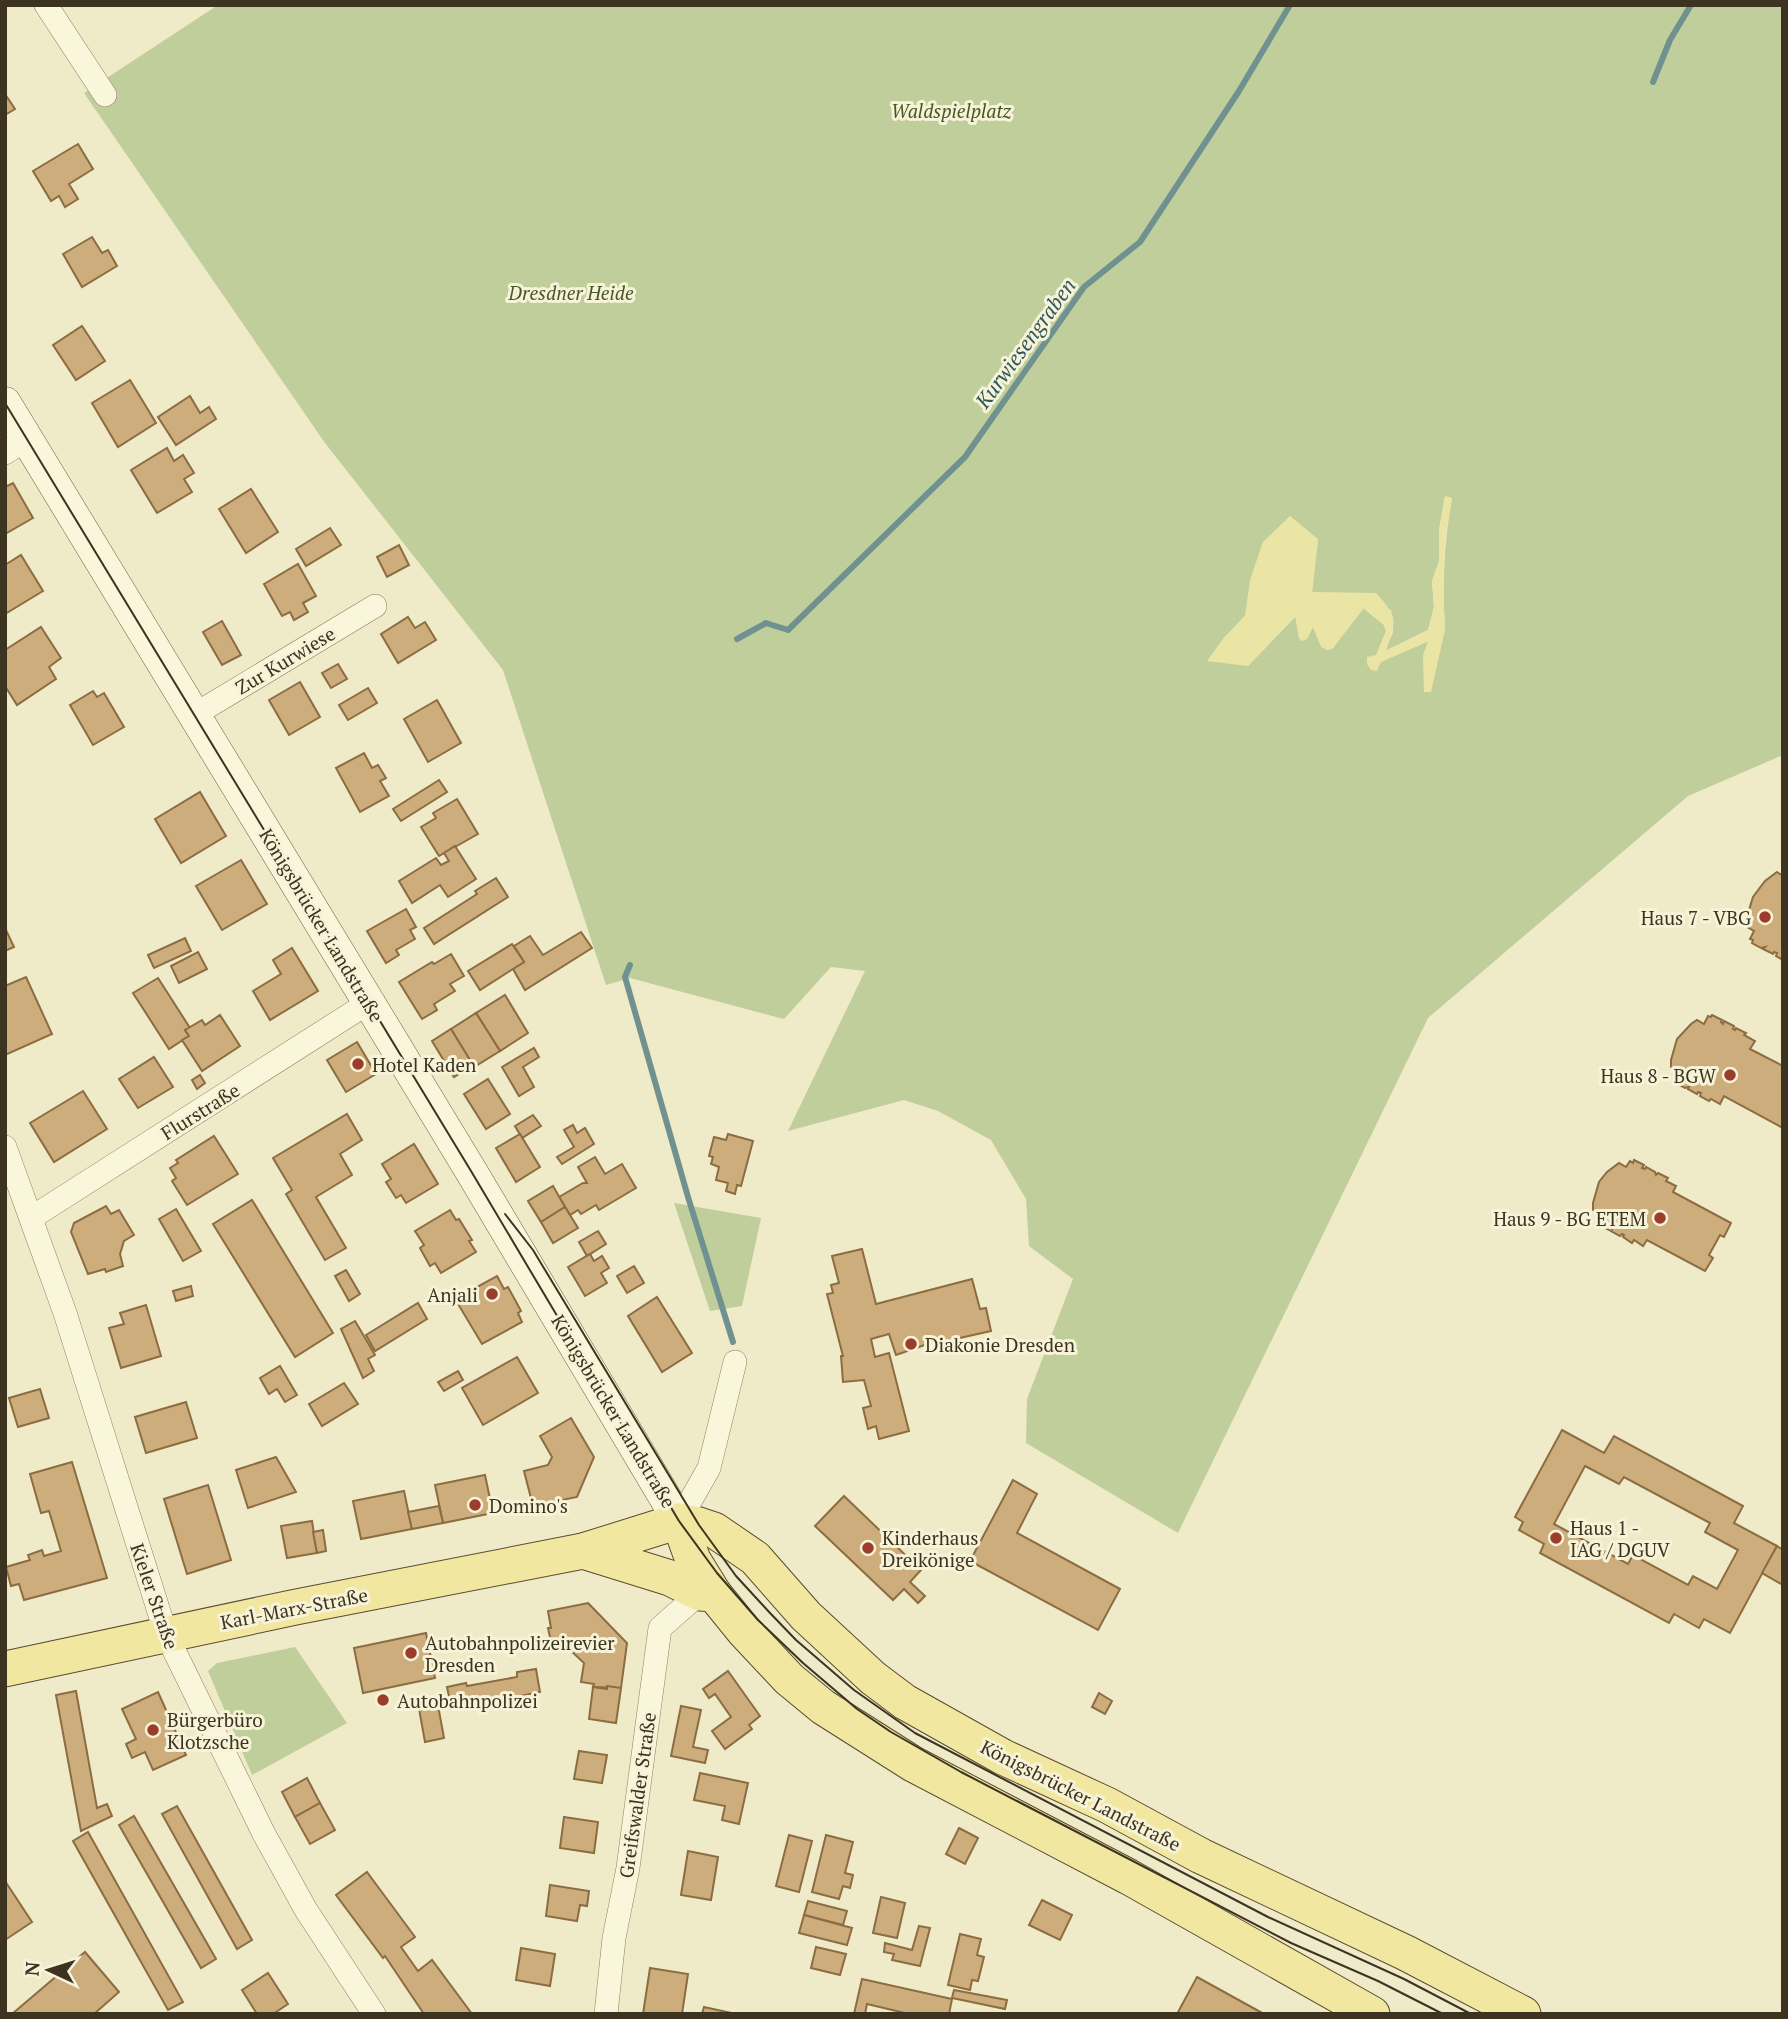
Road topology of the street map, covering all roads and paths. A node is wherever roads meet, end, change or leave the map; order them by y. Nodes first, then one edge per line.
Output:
1 (46, 5) edge
2 (105, 95) dead end
3 (5, 403) edge
4 (16, 446) edge
5 (375, 606) dead end
6 (194, 715) junction
7 (368, 1003) junction
8 (5, 1147) edge
9 (31, 1218) junction
10 (735, 1362) dead end
11 (679, 1521) junction
12 (583, 1551) junction
13 (707, 1593) junction
14 (166, 1634) junction
15 (5, 1669) edge
16 (1361, 2011) edge
17 (374, 2014) edge
18 (606, 2014) edge
19 (1523, 2014) edge

1 - 2 street
3 - 4 main road, Königsbrücker Landstraße
4 - 6 main road, Königsbrücker Landstraße
5 - 6 street, Zur Kurwiese
6 - 7 main road, Königsbrücker Landstraße
7 - 9 street, Flurstraße
7 - 11 main road, Königsbrücker Landstraße
8 - 9 street, Kieler Straße
9 - 14 street, Kieler Straße
10 - 11 street, Königsbrücker Landstraße
11 - 12 main road, Karl-Marx-Straße
11 - 13 main road
11 - 19 main road, Königsbrücker Landstraße
12 - 13 main road, Karl-Marx-Straße
12 - 14 main road, Karl-Marx-Straße
13 - 16 main road
13 - 18 street, Greifswalder Straße
14 - 15 main road, Karl-Marx-Straße
14 - 17 street, Kieler Straße

